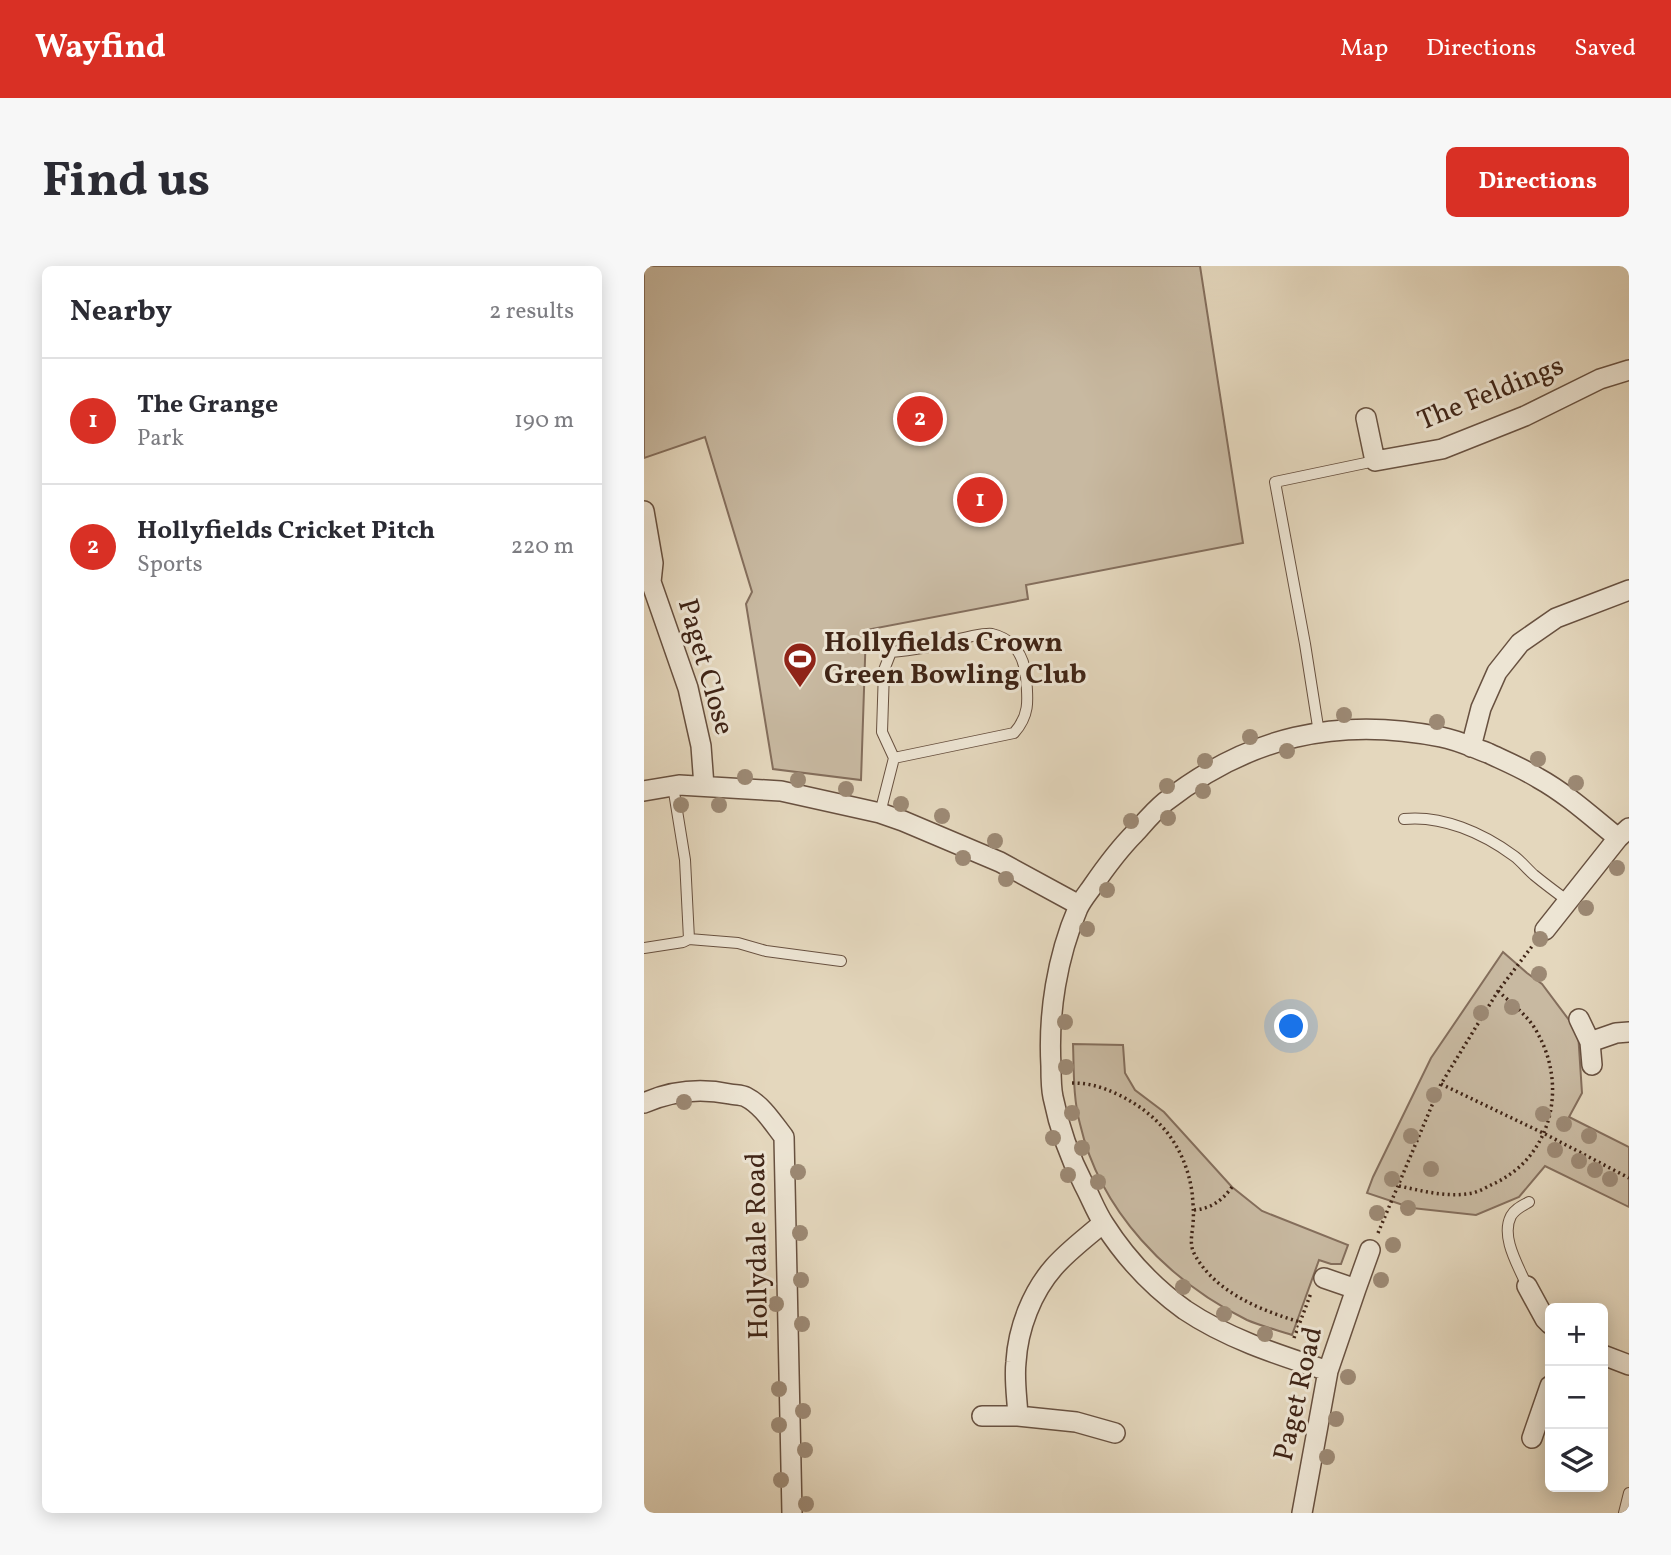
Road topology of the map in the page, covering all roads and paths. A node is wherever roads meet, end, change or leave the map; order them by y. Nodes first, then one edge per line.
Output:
1 (1629, 370) edge
2 (1366, 418) dead end
3 (1375, 461) junction
4 (644, 511) edge
5 (648, 564) edge
6 (1629, 590) edge
7 (1319, 733) junction
8 (1471, 747) junction
9 (894, 758) junction
10 (673, 786) junction
11 (704, 786) junction
12 (644, 790) edge
13 (880, 813) junction
14 (1404, 819) dead end
15 (1623, 833) edge
16 (1568, 901) junction
17 (1079, 905) junction
18 (1545, 930) joint
19 (690, 939) junction
20 (644, 948) edge
21 (841, 961) dead end
22 (1498, 991) junction
23 (1579, 1019) dead end
24 (1629, 1032) edge
25 (1590, 1042) junction
26 (1591, 1065) dead end
27 (1069, 1073) dead end
28 (1441, 1084) junction
29 (644, 1103) edge
30 (1545, 1135) junction
31 (1629, 1178) edge
32 (1398, 1186) junction
33 (1232, 1187) dead end
34 (1528, 1202) dead end
35 (1194, 1210) junction
36 (1103, 1223) junction
37 (1370, 1250) joint
38 (1319, 1283) joint
39 (1527, 1286) joint
40 (1356, 1289) junction
41 (1545, 1320) edge
42 (1300, 1322) junction
43 (1285, 1339) dead end
44 (1608, 1357) edge
45 (1629, 1365) edge
46 (1328, 1371) junction
47 (1545, 1400) edge
48 (982, 1416) dead end
49 (1018, 1416) junction
50 (1115, 1433) dead end
51 (1532, 1438) dead end
52 (1629, 1493) edge
53 (792, 1513) edge
54 (1302, 1513) edge
55 (1624, 1513) edge

1 - 3 street, The Feldings
2 - 3 street
3 - 7 lane
4 - 5 street, Paget Close
5 - 11 street, Paget Close
6 - 8 street
7 - 8 street
7 - 17 street
8 - 15 street
9 - 9 lane
9 - 13 lane
10 - 11 street
10 - 12 street
10 - 19 lane
11 - 13 street
13 - 17 street
14 - 16 lane
15 - 16 street
16 - 18 street
17 - 36 street
18 - 22 path
19 - 20 lane
19 - 21 lane
22 - 28 path
22 - 30 path
23 - 25 street
24 - 25 street
25 - 26 street
27 - 35 path
28 - 30 path
28 - 32 path
29 - 53 street, Hollydale Road
30 - 31 path
30 - 32 path
32 - 37 path
33 - 35 path
34 - 39 lane
35 - 42 path
36 - 46 street
36 - 49 street
37 - 40 street, Paget Road
38 - 40 street
38 - 42 path
39 - 41 street
40 - 46 street, Paget Road
42 - 43 path
44 - 45 street
46 - 54 street, Paget Road
47 - 51 street
48 - 49 street
49 - 50 street
52 - 55 lane

